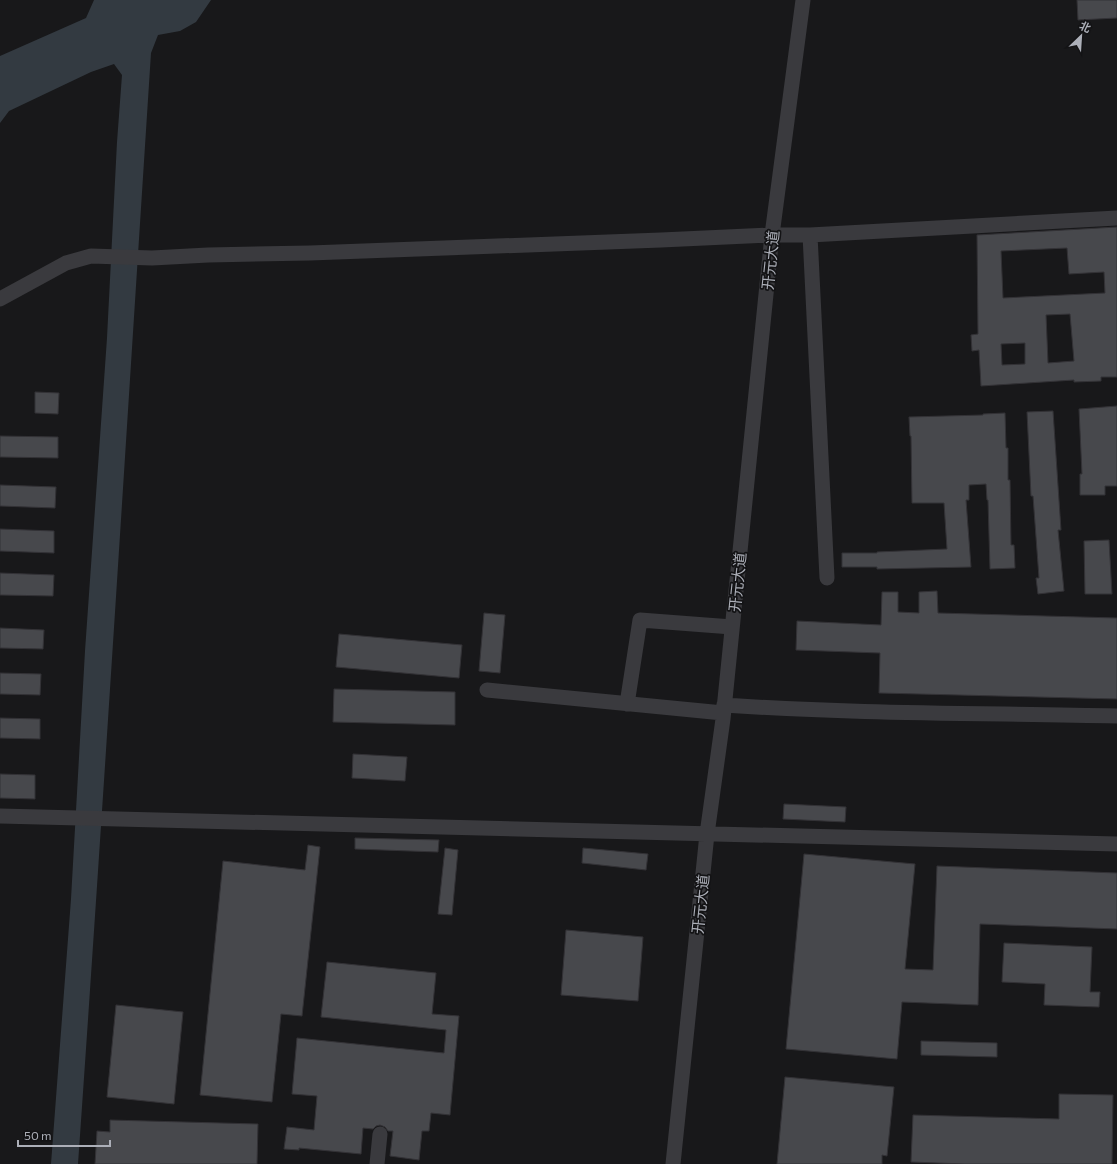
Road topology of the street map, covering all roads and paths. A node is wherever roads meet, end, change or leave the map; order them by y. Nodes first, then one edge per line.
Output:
1 (804, 0) edge
2 (1117, 218) edge
3 (772, 235) junction
4 (810, 235) junction
5 (0, 299) edge
6 (827, 578) dead end
7 (732, 627) junction
8 (487, 690) dead end
9 (627, 704) junction
10 (724, 709) junction
11 (1117, 716) edge
12 (0, 816) edge
13 (707, 834) junction
14 (1117, 844) edge
15 (380, 1134) dead end
16 (377, 1164) edge
17 (673, 1164) edge

1 - 3 street, 开元大道
2 - 4 street
3 - 4 street
3 - 5 street
3 - 7 street, 开元大道
4 - 6 street
7 - 9 street
7 - 10 street, 开元大道
8 - 9 street
9 - 10 street
10 - 11 street
10 - 13 street, 开元大道
12 - 13 street
13 - 14 street
13 - 17 street, 开元大道
15 - 16 street

